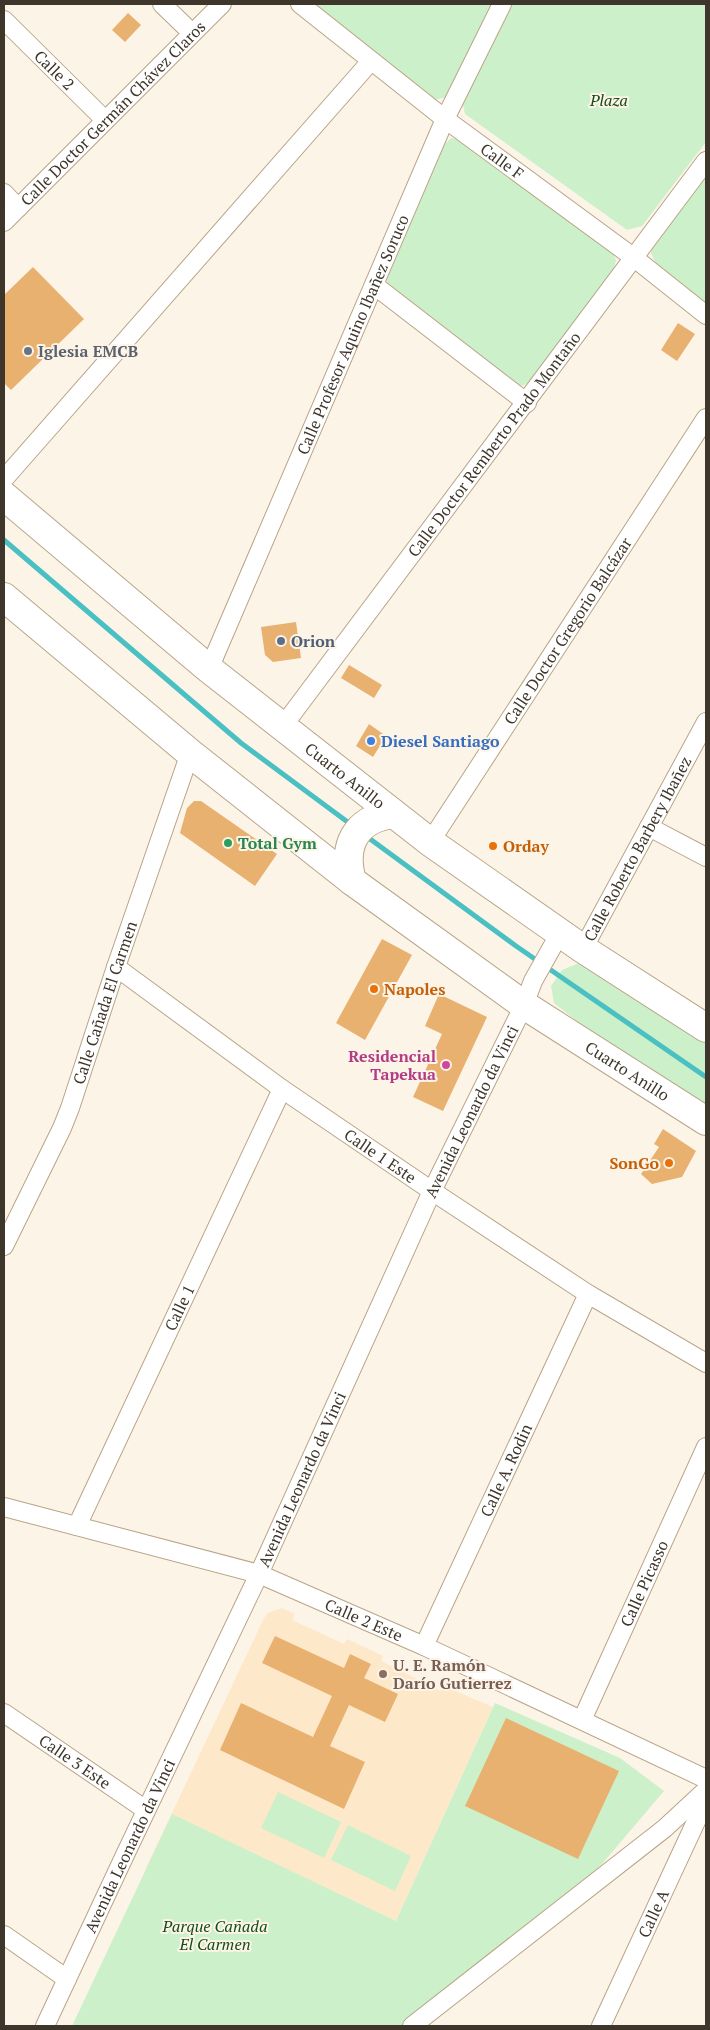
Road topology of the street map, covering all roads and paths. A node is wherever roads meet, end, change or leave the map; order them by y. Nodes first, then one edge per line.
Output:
1 (162, 4) edge
2 (222, 4) edge
3 (300, 4) edge
4 (502, 4) edge
5 (4, 20) edge
6 (192, 33) junction
7 (371, 61) junction
8 (445, 119) junction
9 (105, 120) junction
10 (706, 161) edge
11 (4, 193) edge
12 (18, 208) junction
13 (4, 222) edge
14 (633, 256) junction
15 (374, 285) junction
16 (706, 315) edge
17 (527, 403) junction
18 (706, 418) edge
19 (4, 479) edge
20 (4, 496) edge
21 (4, 597) edge
22 (209, 669) junction
23 (706, 722) edge
24 (283, 726) junction
25 (190, 753) junction
26 (357, 785) junction
27 (393, 814) junction
28 (649, 827) junction
29 (353, 832) junction
30 (430, 842) junction
31 (318, 854) junction
32 (706, 857) edge
33 (352, 881) junction
34 (554, 944) junction
35 (583, 949) junction
36 (116, 967) junction
37 (529, 993) junction
38 (706, 1028) edge
39 (282, 1088) junction
40 (706, 1121) edge
41 (432, 1191) junction
42 (4, 1246) edge
43 (588, 1294) junction
44 (706, 1363) edge
45 (706, 1446) edge
46 (4, 1507) edge
47 (77, 1526) junction
48 (259, 1574) junction
49 (424, 1646) junction
50 (4, 1713) edge
51 (582, 1720) junction
52 (706, 1779) edge
53 (706, 1790) edge
54 (706, 1800) edge
55 (146, 1810) junction
56 (4, 1935) edge
57 (67, 1979) junction
58 (45, 2026) edge
59 (412, 2026) edge
60 (601, 2026) edge

1 - 6 street
2 - 6 street, Calle Doctor Germán Chávez Claros
3 - 7 street, Calle F
4 - 8 street, Calle Profesor Aquino Ibañez Soruco
5 - 9 street, Calle 2
6 - 9 street, Calle Doctor Germán Chávez Claros
7 - 8 street, Calle F
7 - 19 street
8 - 14 street, Calle F
8 - 15 street, Calle Profesor Aquino Ibañez Soruco
9 - 12 street, Calle Doctor Germán Chávez Claros
10 - 14 street, Calle Doctor Remberto Prado Montaño
11 - 12 street
12 - 13 street, Calle Doctor Germán Chávez Claros
14 - 16 street, Calle F
14 - 17 street, Calle Doctor Remberto Prado Montaño
15 - 17 street
15 - 22 street, Calle Profesor Aquino Ibañez Soruco
17 - 24 street, Calle Doctor Remberto Prado Montaño
18 - 30 street, Calle Doctor Gregorio Balcázar
20 - 22 highway, Cuarto Anillo
21 - 25 highway, Cuarto Anillo
22 - 24 highway, Cuarto Anillo
23 - 28 street, Calle Roberto Barbery Ibañez
24 - 26 highway, Cuarto Anillo
25 - 31 highway, Cuarto Anillo
25 - 36 street, Calle Cañada El Carmen
26 - 27 highway, Cuarto Anillo
26 - 29 highway
27 - 29 highway
27 - 30 highway, Cuarto Anillo
28 - 32 street
28 - 35 street, Calle Roberto Barbery Ibañez
29 - 31 highway
29 - 33 highway
30 - 34 highway, Cuarto Anillo
31 - 33 highway, Cuarto Anillo
33 - 37 highway, Cuarto Anillo
34 - 35 highway, Cuarto Anillo
34 - 37 street, Avenida Leonardo da Vinci
35 - 38 highway, Cuarto Anillo
36 - 39 street, Calle 1 Este
36 - 42 street, Calle Cañada El Carmen
37 - 40 highway, Cuarto Anillo
37 - 41 street, Avenida Leonardo da Vinci
39 - 41 street, Calle 1 Este
39 - 47 street, Calle 1
41 - 43 street, Calle 1 Este
41 - 48 street, Avenida Leonardo da Vinci
43 - 44 street, Calle 1 Este
43 - 49 street, Calle A. Rodin
45 - 51 street, Calle Picasso
46 - 47 street, Calle 2 Este
47 - 48 street, Calle 2 Este
48 - 49 street, Calle 2 Este
48 - 55 street, Avenida Leonardo da Vinci
49 - 51 street, Calle 2 Este
50 - 55 street, Calle 3 Este
51 - 52 street, Calle 2 Este
53 - 59 street
54 - 60 street, Calle A
55 - 57 street, Avenida Leonardo da Vinci
56 - 57 street
57 - 58 street, Avenida Leonardo da Vinci

